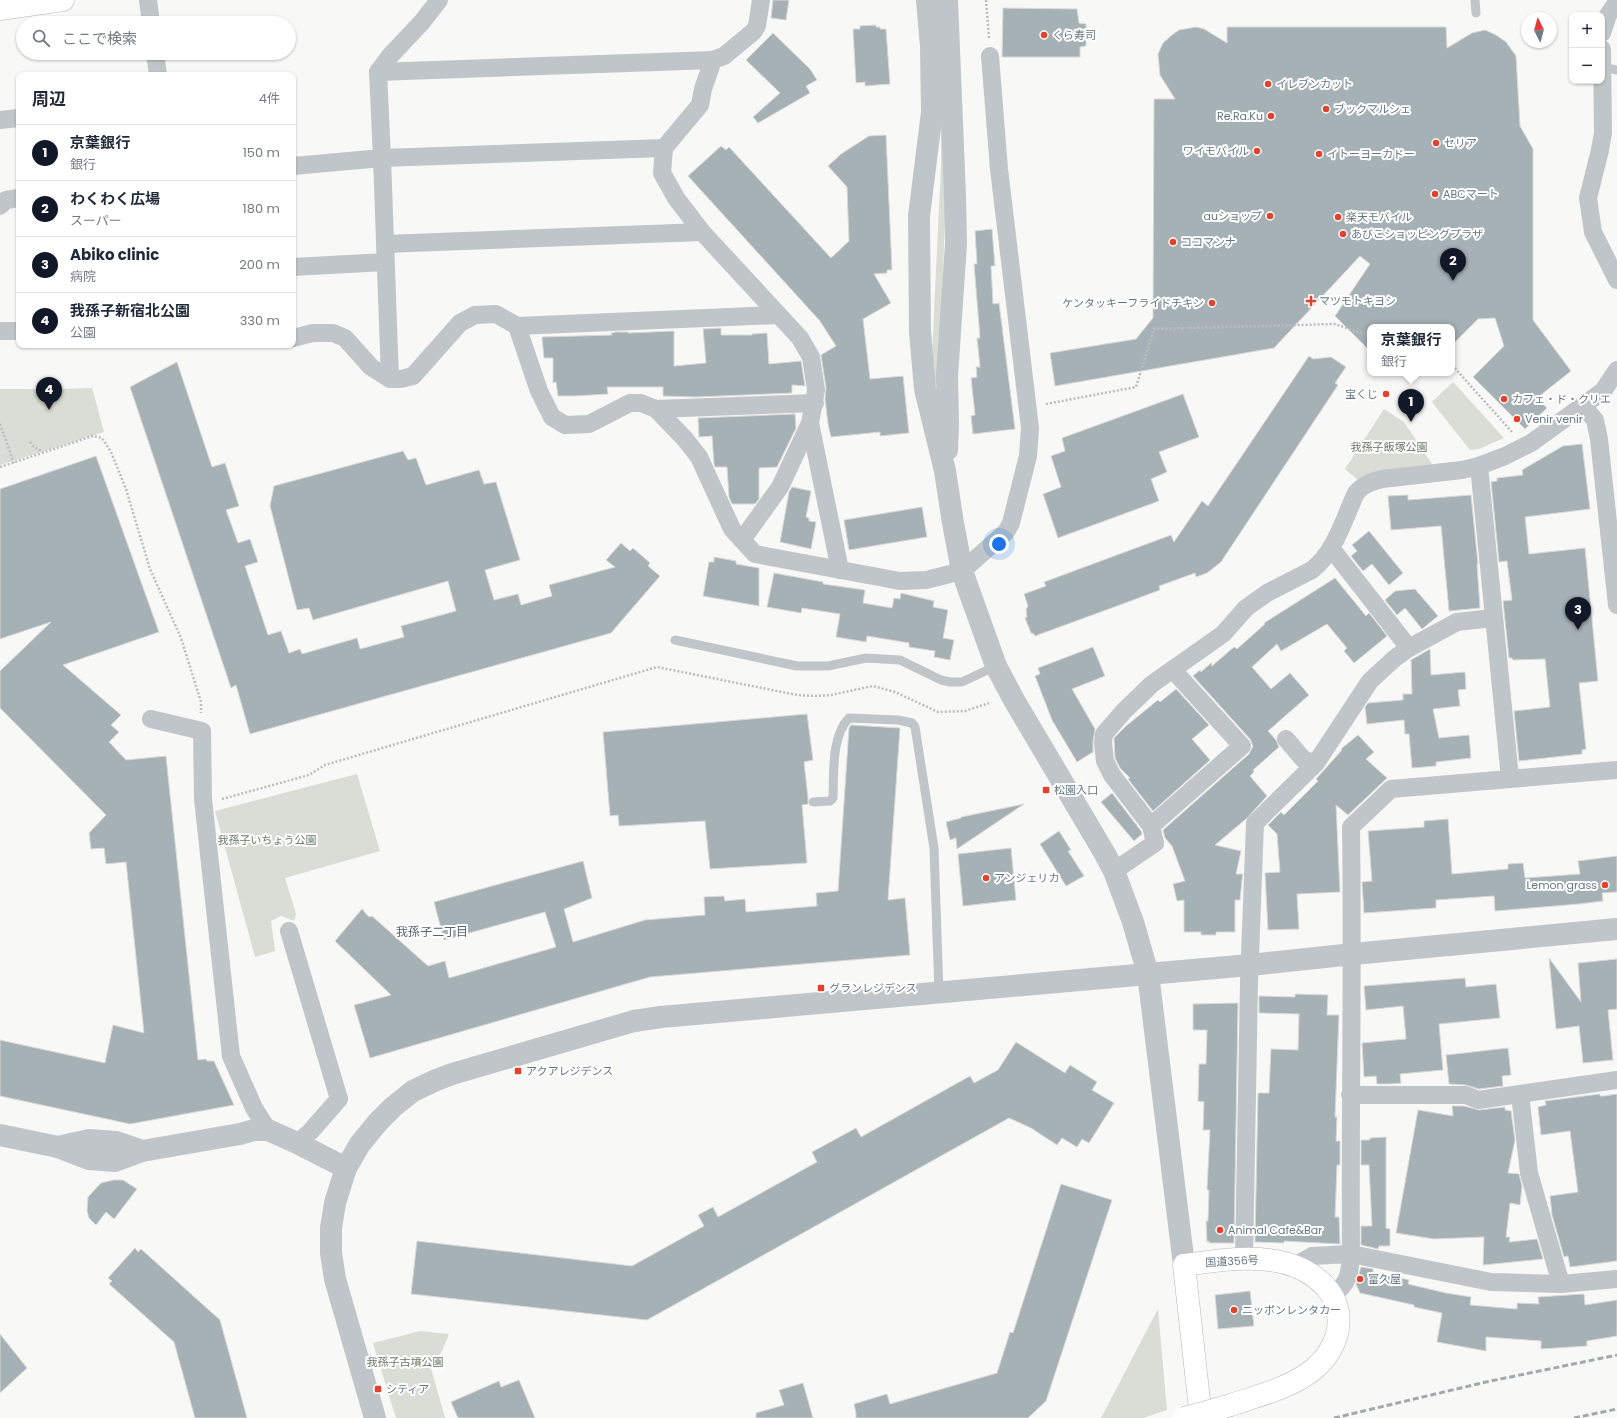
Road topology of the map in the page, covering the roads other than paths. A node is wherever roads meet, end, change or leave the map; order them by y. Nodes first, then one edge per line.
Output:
1 (63, 0) edge
2 (148, 0) edge
3 (439, 0) edge
4 (761, 0) edge
5 (927, 0) edge
6 (947, 0) edge
7 (1475, 0) edge
8 (1617, 2) edge
9 (0, 9) edge
10 (1476, 13) dead end
11 (150, 16) edge
12 (1605, 24) edge
13 (990, 56) road end
14 (156, 60) edge
15 (713, 60) junction
16 (1605, 68) edge
17 (1617, 70) edge
18 (158, 72) edge
19 (378, 72) junction
20 (1602, 84) edge
21 (16, 118) edge
22 (0, 120) edge
23 (664, 148) junction
24 (382, 158) junction
25 (296, 166) edge
26 (16, 198) edge
27 (0, 206) edge
28 (702, 232) junction
29 (385, 244) junction
30 (385, 262) junction
31 (296, 267) edge
32 (1617, 280) edge
33 (778, 315) junction
34 (517, 326) junction
35 (0, 331) edge
36 (16, 331) edge
37 (296, 337) edge
38 (1617, 370) edge
39 (390, 379) junction
40 (815, 403) junction
41 (1583, 406) junction
42 (656, 409) junction
43 (810, 423) junction
44 (1479, 466) junction
45 (946, 471) junction
46 (742, 540) junction
47 (1330, 548) junction
48 (840, 570) junction
49 (962, 571) junction
50 (1617, 606) edge
51 (1493, 618) junction
52 (675, 640) dead end
53 (1409, 648) junction
54 (996, 666) junction
55 (1173, 670) junction
56 (151, 719) dead end
57 (1286, 739) dead end
58 (1316, 763) junction
59 (1617, 770) edge
60 (1510, 778) junction
61 (813, 802) dead end
62 (1151, 826) junction
63 (1114, 871) junction
64 (1617, 929) edge
65 (289, 931) dead end
66 (1353, 954) junction
67 (1250, 965) junction
68 (1148, 974) junction
69 (939, 993) junction
70 (1617, 1080) edge
71 (1520, 1094) junction
72 (1350, 1095) junction
73 (268, 1130) junction
74 (0, 1135) edge
75 (297, 1143) junction
76 (346, 1168) junction
77 (1351, 1254) junction
78 (1244, 1259) junction
79 (1184, 1265) junction
80 (1294, 1266) junction
81 (1617, 1279) edge
82 (1561, 1284) junction
83 (1332, 1295) junction
84 (375, 1418) edge
85 (1184, 1418) edge
86 (1201, 1418) edge

1 - 9 highway
2 - 11 street
3 - 19 street
4 - 15 street
5 - 45 street
6 - 45 street
7 - 10 lane
8 - 12 street
13 - 49 street
14 - 18 street
15 - 19 street
15 - 23 street
16 - 17 lane
19 - 24 street
20 - 32 street
21 - 22 street
23 - 24 street
23 - 28 street
24 - 25 street
24 - 29 street
26 - 27 street
28 - 29 street
28 - 33 street
29 - 30 street
30 - 31 street
30 - 39 street
33 - 34 street
33 - 40 street
34 - 39 street
34 - 42 street
35 - 36 street
37 - 39 street
38 - 41 street
40 - 42 street
40 - 43 street
41 - 44 street
41 - 50 street
42 - 46 street
43 - 46 street
43 - 48 street
44 - 47 street
44 - 51 street
45 - 49 street
46 - 48 street
47 - 53 street
47 - 55 street
48 - 49 street
49 - 54 street
51 - 53 street
51 - 60 street
52 - 54 lane
53 - 58 street
54 - 63 street
55 - 62 street
55 - 62 street
56 - 73 street
57 - 58 street
58 - 67 street
59 - 60 street
60 - 66 street
61 - 69 lane
62 - 63 street
63 - 68 street
64 - 66 street
65 - 75 street
66 - 67 street
66 - 72 street
67 - 68 street
67 - 78 street
68 - 69 street
68 - 79 street
69 - 76 street
70 - 71 street
71 - 72 street
71 - 82 street
72 - 77 street
73 - 74 street
73 - 75 street
75 - 76 street
76 - 84 street
77 - 80 street
77 - 82 street
77 - 83 street
78 - 79 highway, 国道356号
78 - 80 highway, 国道356号
79 - 86 highway
80 - 83 highway, 国道356号
81 - 82 street
83 - 85 highway, 国道356号, bridge

